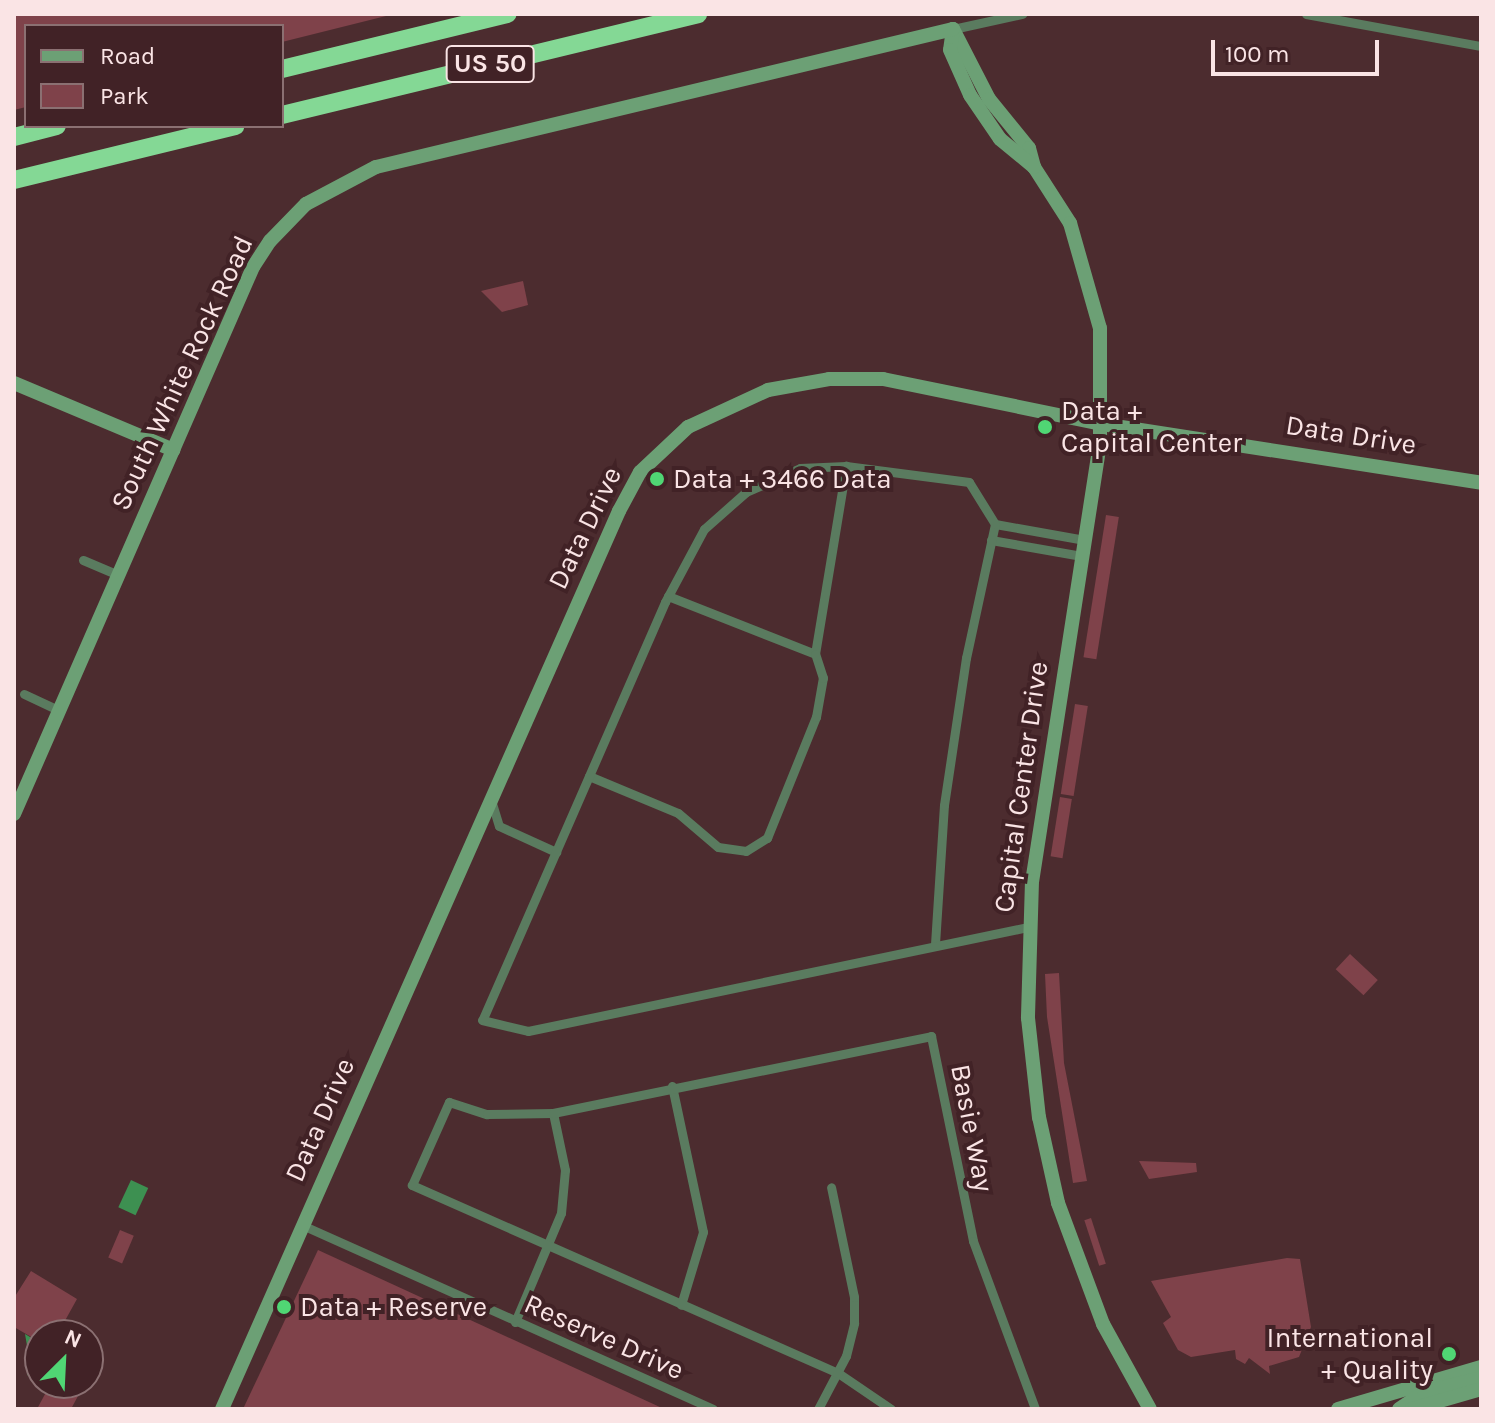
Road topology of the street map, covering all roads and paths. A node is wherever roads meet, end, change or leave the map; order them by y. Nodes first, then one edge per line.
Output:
1 (507, 14) edge
2 (698, 14) edge
3 (1022, 14) edge
4 (1306, 14) edge
5 (953, 29) junction
6 (1481, 46) edge
7 (284, 69) edge
8 (284, 115) edge
9 (49, 128) edge
10 (227, 128) edge
11 (14, 137) edge
12 (14, 180) edge
13 (14, 383) edge
14 (1102, 424) junction
15 (173, 450) junction
16 (846, 466) junction
17 (1481, 483) edge
18 (995, 524) junction
19 (991, 540) junction
20 (1085, 540) junction
21 (1082, 556) junction
22 (83, 560) dead end
23 (119, 575) junction
24 (668, 596) junction
25 (815, 654) junction
26 (24, 694) dead end
27 (59, 710) junction
28 (589, 776) junction
29 (491, 800) junction
30 (14, 814) edge
31 (556, 852) junction
32 (1028, 927) junction
33 (935, 944) junction
34 (672, 1086) junction
35 (553, 1113) junction
36 (831, 1187) dead end
37 (302, 1225) junction
38 (548, 1249) junction
39 (681, 1305) junction
40 (515, 1322) junction
41 (1481, 1367) edge
42 (838, 1373) junction
43 (1481, 1378) edge
44 (1481, 1389) edge
45 (222, 1409) edge
46 (713, 1409) edge
47 (818, 1409) edge
48 (891, 1409) edge
49 (1035, 1409) edge
50 (1150, 1409) edge
51 (1338, 1409) edge
52 (1399, 1409) edge
53 (1412, 1409) edge

1 - 7 highway, US 50
2 - 8 highway, US 50
3 - 5 street
4 - 6 street
5 - 14 street, Capital Center Drive
5 - 15 street, South White Rock Road
9 - 11 highway
10 - 12 highway
13 - 15 street
14 - 17 street, Data Drive
14 - 20 street, Capital Center Drive
14 - 29 street, Data Drive
15 - 23 street, South White Rock Road
16 - 18 street
16 - 24 street
16 - 25 street
18 - 19 street
18 - 20 street
19 - 21 street
19 - 33 street
20 - 21 street, Capital Center Drive
21 - 32 street, Capital Center Drive
22 - 23 street
23 - 27 street, South White Rock Road
24 - 25 street
24 - 28 street
25 - 28 street
26 - 27 street
27 - 30 street, South White Rock Road
28 - 31 street
29 - 31 street
29 - 37 street, Data Drive
31 - 33 street
32 - 33 street
32 - 50 street, Capital Center Drive
34 - 35 street, Basie Way
34 - 39 street
34 - 49 street, Basie Way
35 - 38 street
35 - 38 street, Basie Way
36 - 42 street
37 - 40 street, Reserve Drive
37 - 45 street, Data Drive
38 - 39 street
38 - 40 street
39 - 42 street
40 - 46 street, Reserve Drive
41 - 51 street
42 - 47 street
42 - 48 street
43 - 52 street
44 - 53 street

